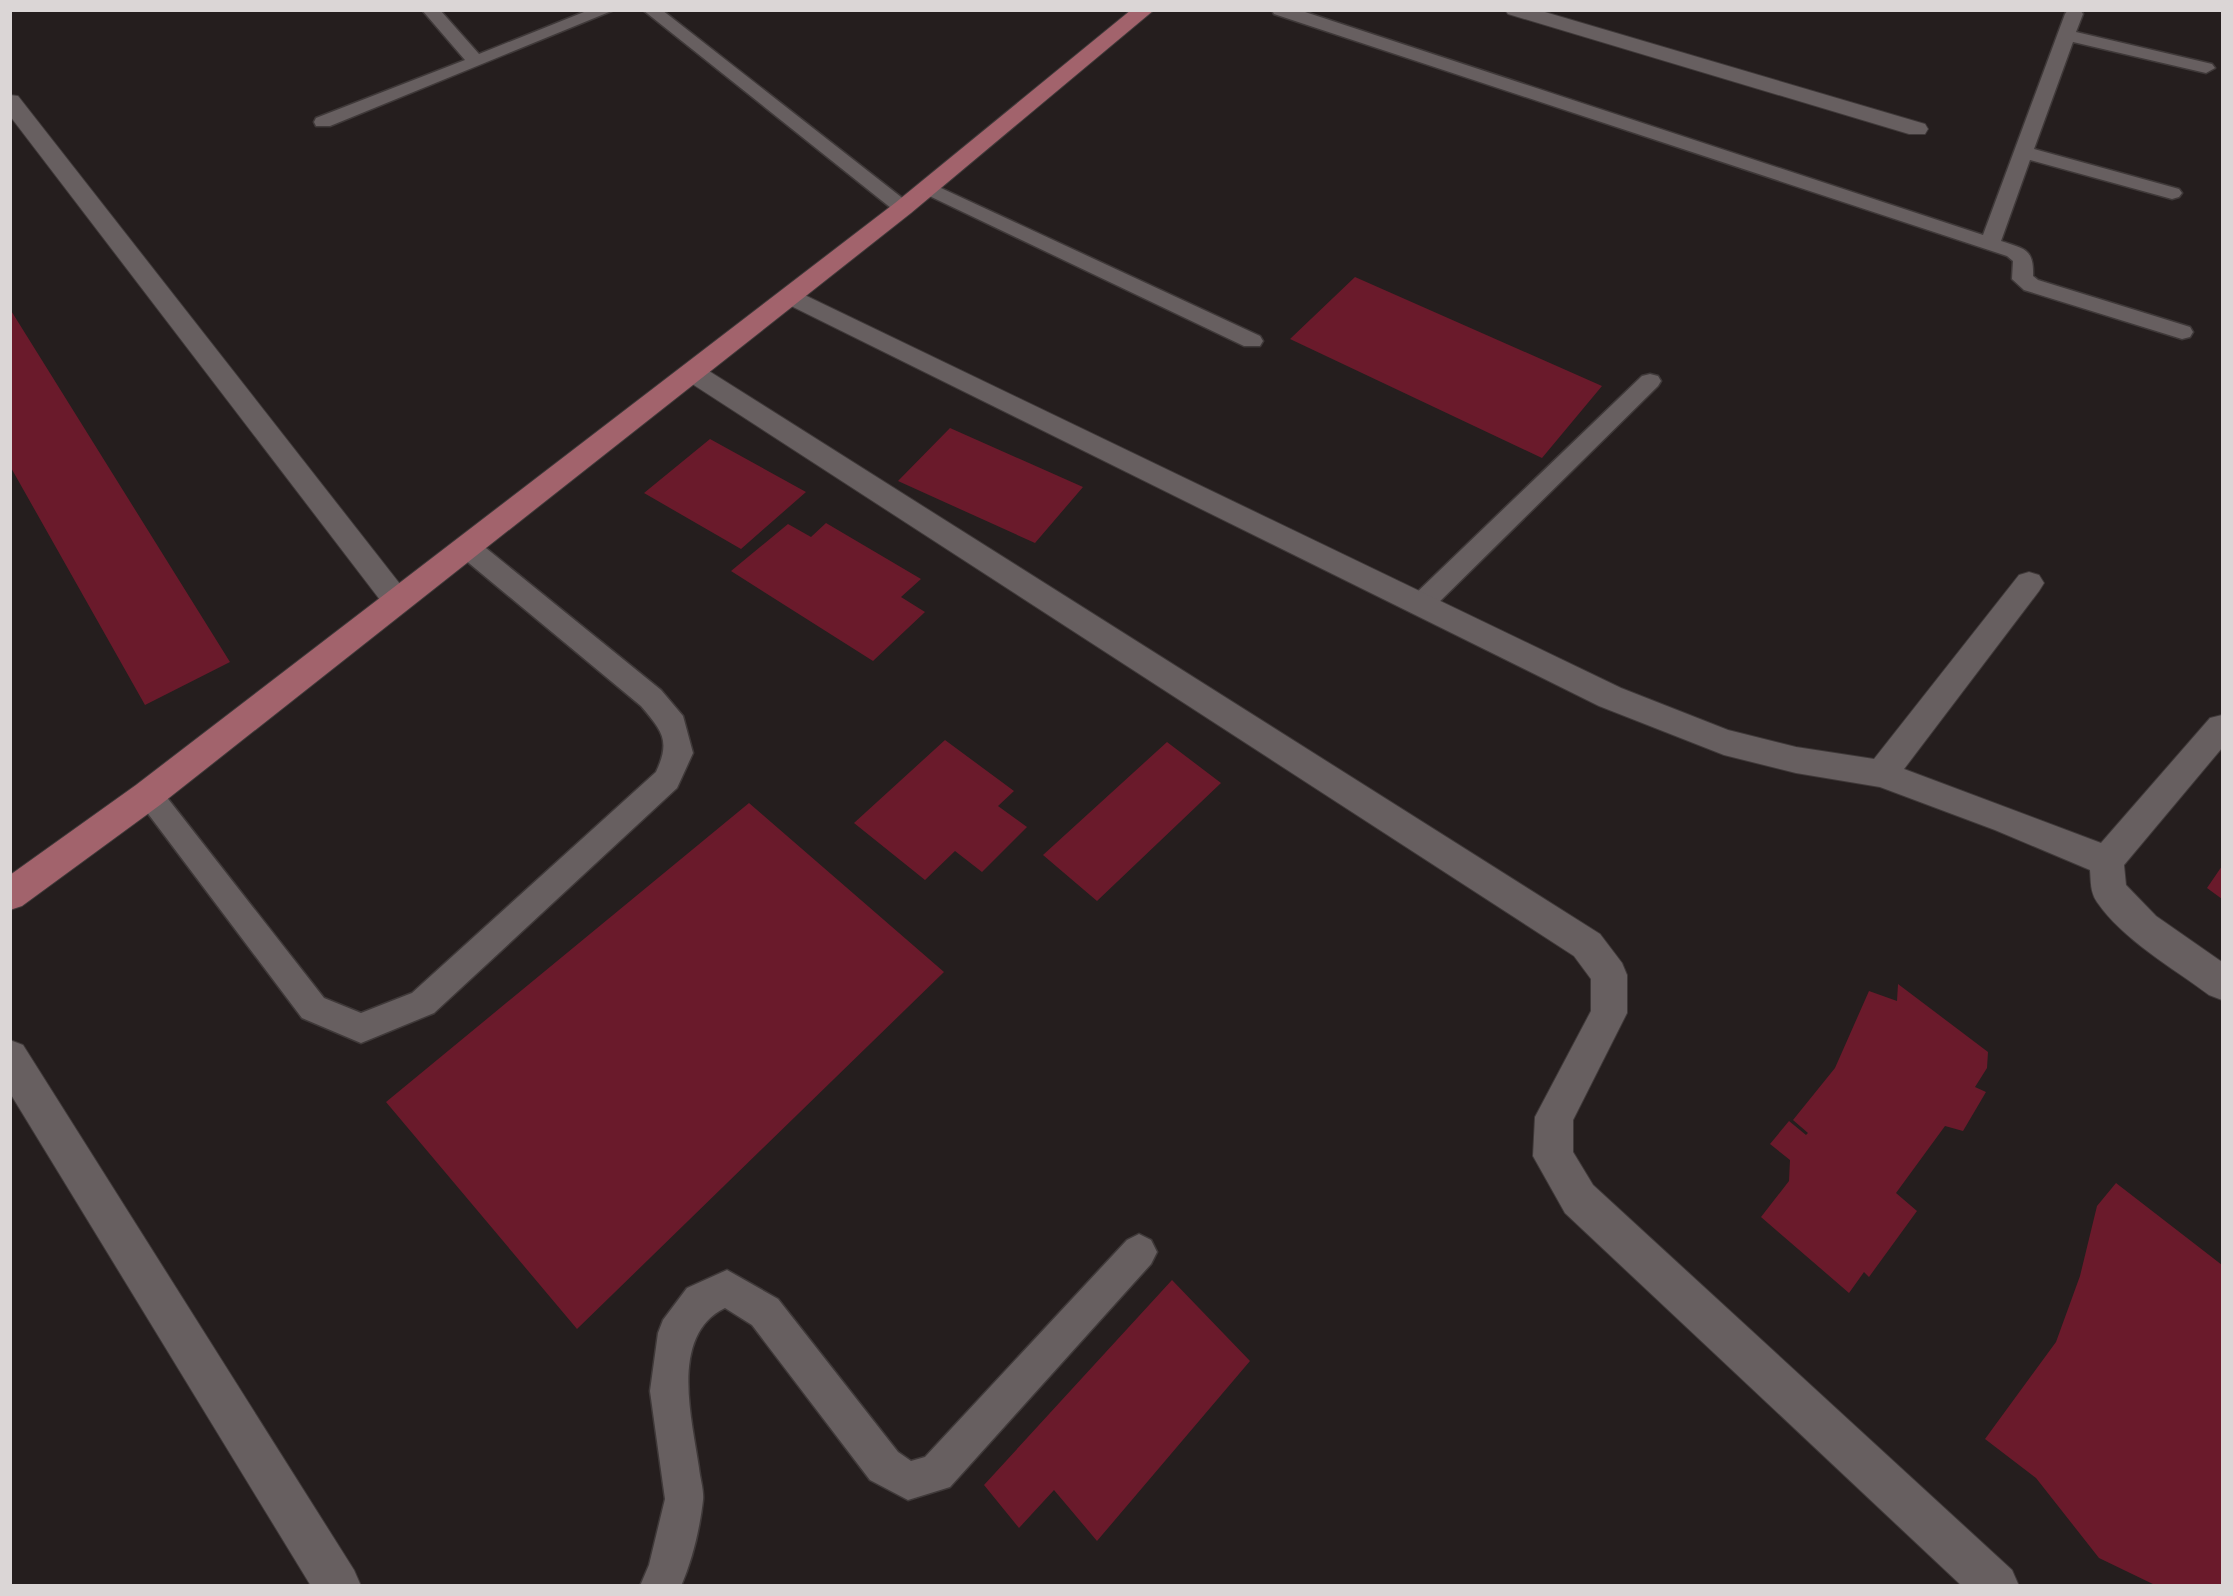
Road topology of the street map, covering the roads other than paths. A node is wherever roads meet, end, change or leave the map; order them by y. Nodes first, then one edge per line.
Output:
1 (430, 10) edge
2 (606, 10) edge
3 (651, 10) edge
4 (1144, 10) edge
5 (1280, 10) edge
6 (1515, 10) edge
7 (2074, 14) dead end
8 (2066, 35) junction
9 (476, 62) junction
10 (2206, 68) dead end
11 (10, 101) edge
12 (322, 122) dead end
13 (1917, 129) dead end
14 (2023, 152) junction
15 (928, 188) junction
16 (2172, 193) dead end
17 (903, 208) junction
18 (1989, 245) junction
19 (790, 296) junction
20 (2182, 332) dead end
21 (1252, 341) dead end
22 (692, 372) junction
23 (1650, 381) dead end
24 (467, 548) junction
25 (2028, 583) dead end
26 (398, 601) junction
27 (1420, 605) junction
28 (2221, 728) dead end
29 (1881, 774) junction
30 (148, 795) junction
31 (2107, 861) junction
32 (10, 895) edge
33 (2223, 983) edge
34 (10, 1058) edge
35 (1139, 1252) dead end
36 (338, 1586) edge
37 (660, 1586) edge
38 (1996, 1586) edge

1 - 9 lane
2 - 9 lane
3 - 17 lane
4 - 15 main road
5 - 18 lane
6 - 13 street
7 - 8 lane
8 - 10 lane
8 - 14 lane
9 - 12 lane
11 - 26 street
14 - 16 lane
14 - 18 lane
15 - 17 main road
15 - 21 lane
17 - 19 main road
18 - 20 lane
19 - 22 main road
19 - 27 street
22 - 24 main road
22 - 38 street
23 - 27 lane
24 - 26 main road
24 - 30 lane
25 - 29 street
26 - 30 main road
27 - 29 street
28 - 31 street
29 - 31 street
30 - 32 main road
31 - 33 street
34 - 36 street
35 - 37 lane

